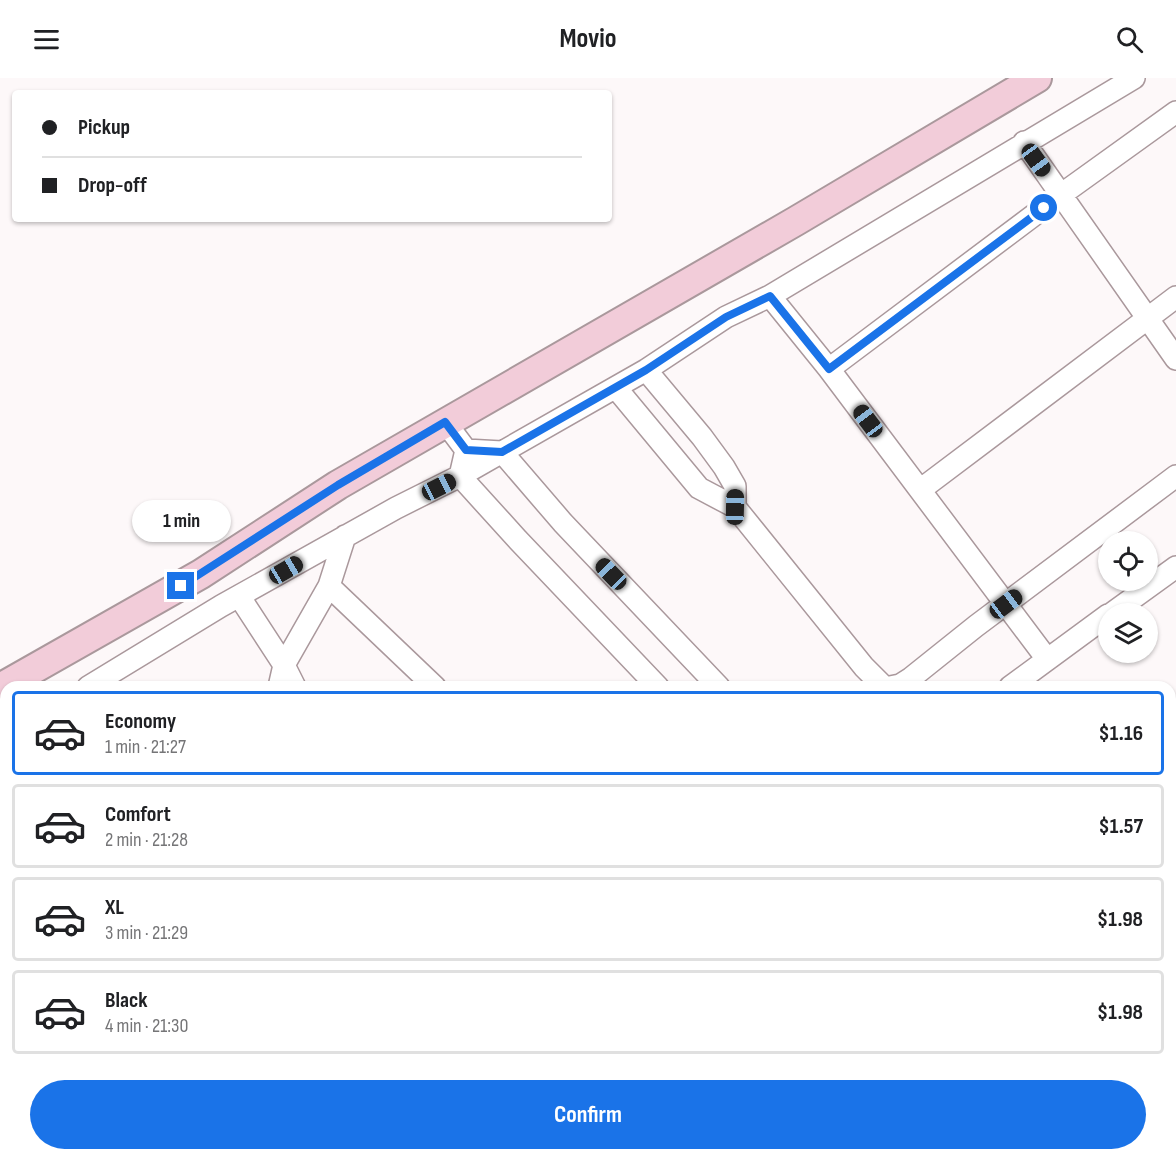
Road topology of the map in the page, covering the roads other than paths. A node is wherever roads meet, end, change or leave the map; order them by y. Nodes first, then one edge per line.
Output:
1 (1037, 78) edge
2 (1134, 78) edge
3 (1176, 112) edge
4 (1024, 142) junction
5 (1062, 194) junction
6 (770, 296) junction
7 (1176, 297) edge
8 (1147, 318) junction
9 (1176, 359) edge
10 (829, 369) junction
11 (646, 370) junction
12 (616, 388) junction
13 (445, 422) junction
14 (466, 450) junction
15 (502, 452) junction
16 (460, 476) junction
17 (1176, 476) edge
18 (920, 490) junction
19 (735, 507) junction
20 (345, 536) junction
21 (1176, 567) edge
22 (330, 586) junction
23 (239, 596) junction
24 (1125, 603) edge
25 (1006, 604) junction
26 (1098, 623) edge
27 (1047, 659) junction
28 (284, 665) junction
29 (12, 681) edge
30 (98, 681) edge
31 (280, 681) edge
32 (292, 681) edge
33 (429, 681) edge
34 (652, 681) edge
35 (713, 681) edge
36 (878, 681) edge
37 (906, 681) edge
38 (1018, 681) edge

1 - 13 main road
2 - 4 street
3 - 5 street
4 - 5 street
4 - 6 street
5 - 8 street
5 - 10 street
6 - 10 street
6 - 11 street
7 - 8 street
8 - 9 street
8 - 18 street
10 - 18 street
11 - 12 street
11 - 19 street
12 - 15 street
12 - 19 street
13 - 14 street
13 - 29 main road
14 - 15 street
14 - 16 street
15 - 16 street
15 - 35 street
16 - 20 street
16 - 34 street
17 - 25 street
18 - 25 street
19 - 36 street
20 - 22 street
20 - 23 street
21 - 24 street
22 - 28 street
22 - 33 street
23 - 28 street
23 - 30 street
25 - 27 street
25 - 37 street
26 - 27 street
27 - 38 street
28 - 31 street
28 - 32 street

